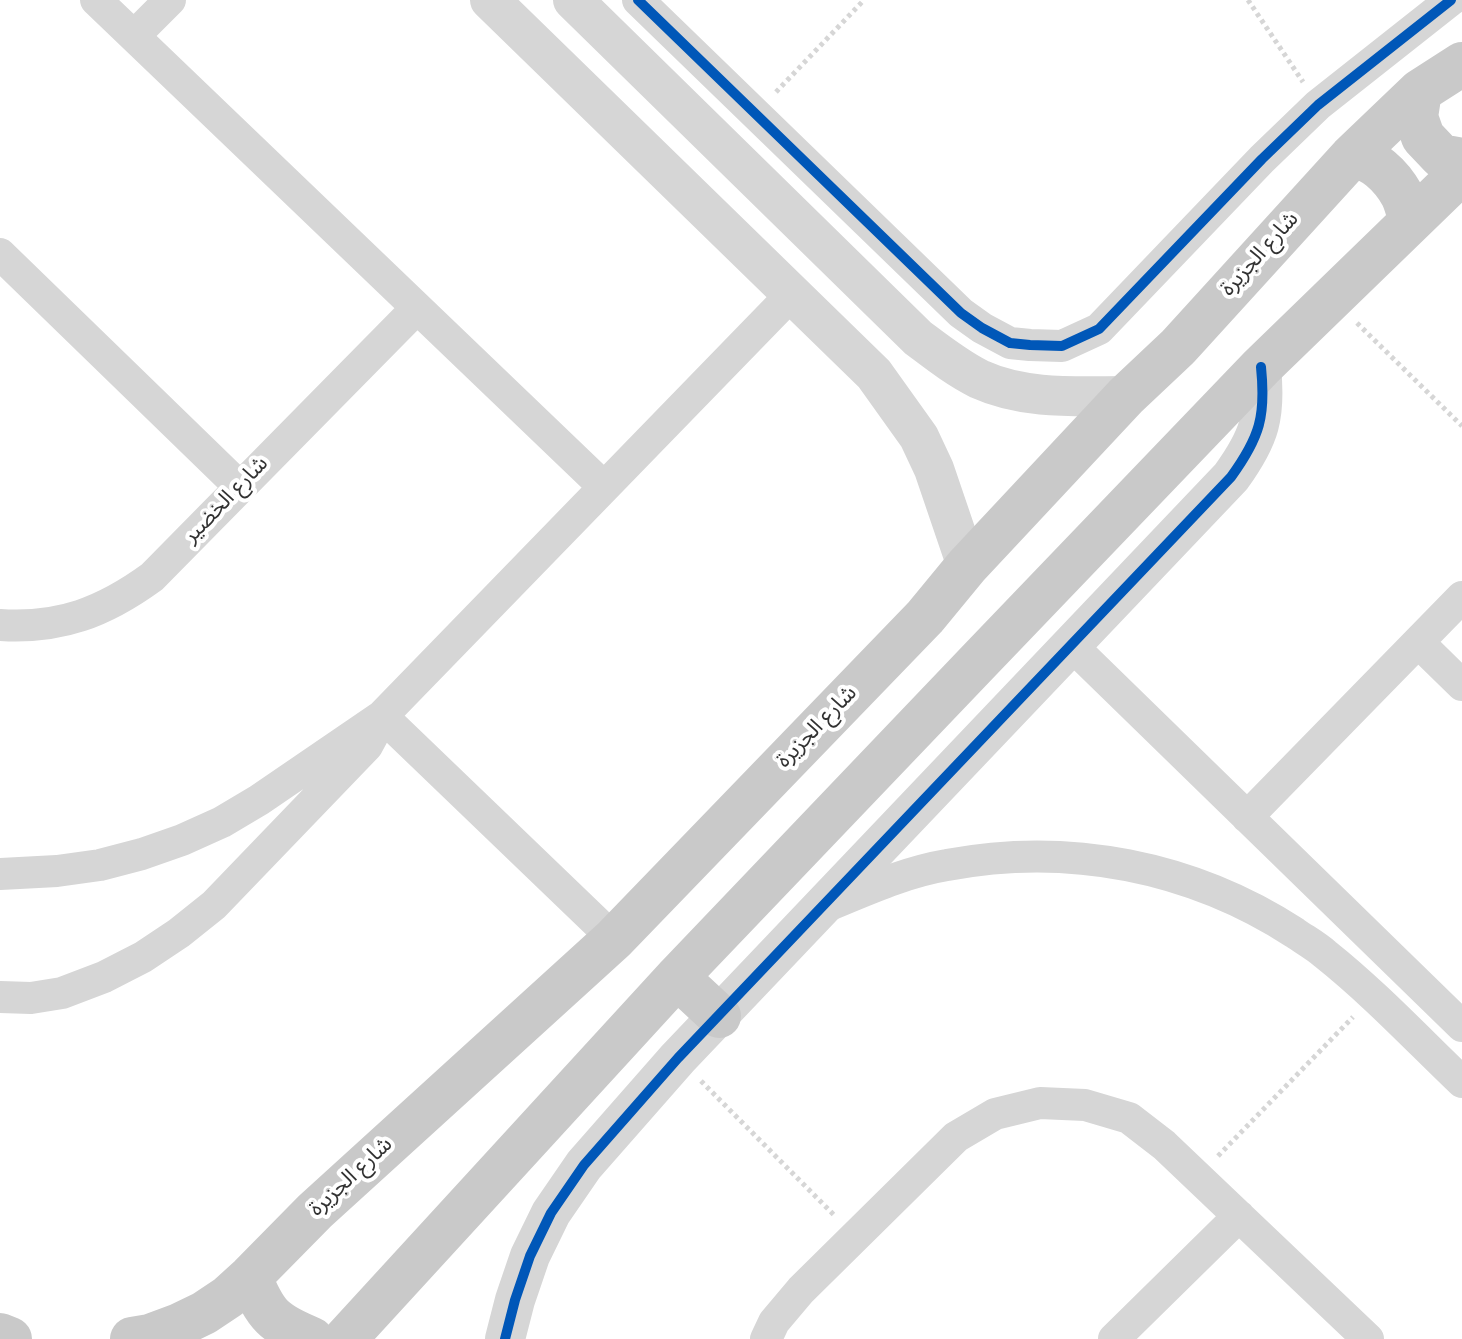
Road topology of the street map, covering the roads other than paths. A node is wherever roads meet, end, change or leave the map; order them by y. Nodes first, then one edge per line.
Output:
1 (96, 0) edge
2 (170, 0) edge
3 (490, 0) edge
4 (573, 0) edge
5 (638, 0) edge
6 (1451, 0) edge
7 (134, 36) junction
8 (1462, 64) edge
9 (1420, 91) junction
10 (1351, 157) junction
11 (1462, 160) edge
12 (1462, 172) edge
13 (1411, 221) junction
14 (0, 254) edge
15 (792, 294) junction
16 (417, 308) junction
17 (1261, 367) junction
18 (1126, 396) junction
19 (240, 487) junction
20 (604, 487) junction
21 (967, 566) junction
22 (1462, 597) edge
23 (0, 625) edge
24 (1418, 642) junction
25 (1071, 645) junction
26 (1462, 685) edge
27 (382, 716) junction
28 (1247, 817) junction
29 (0, 874) edge
30 (821, 909) junction
31 (614, 939) junction
32 (677, 977) junction
33 (0, 997) edge
34 (719, 1016) junction
35 (1462, 1026) edge
36 (1462, 1082) edge
37 (1239, 1216) junction
38 (250, 1277) junction
39 (0, 1335) edge
40 (10, 1339) edge
41 (132, 1339) edge
42 (312, 1339) edge
43 (339, 1339) edge
44 (345, 1339) edge
45 (505, 1339) edge
46 (766, 1339) edge
47 (1114, 1339) edge
48 (1368, 1339) edge

1 - 7 street
2 - 7 street
3 - 15 street
4 - 18 street
5 - 6 street
7 - 16 street
8 - 9 main road, شارع الجزيرة
9 - 10 main road, شارع الجزيرة
9 - 11 main road
10 - 13 main road
10 - 18 main road, شارع الجزيرة
12 - 13 main road
13 - 17 main road
14 - 19 street
15 - 20 street
15 - 21 street
16 - 19 street, شارع الخضير
16 - 20 street
17 - 25 street
17 - 32 main road
18 - 21 main road, شارع الجزيرة
19 - 23 street, شارع الخضير
20 - 27 street
21 - 31 main road, شارع الجزيرة
22 - 24 street
24 - 26 street
24 - 28 street
25 - 28 street
25 - 30 street
27 - 29 street
27 - 31 street
27 - 33 street
28 - 35 street
30 - 34 street
30 - 36 street
31 - 38 main road, شارع الجزيرة
32 - 34 main road
32 - 44 main road
34 - 45 street
37 - 46 street
37 - 47 street
37 - 48 street
38 - 41 main road, شارع الجزيرة
38 - 42 main road
39 - 40 main road
43 - 44 main road

